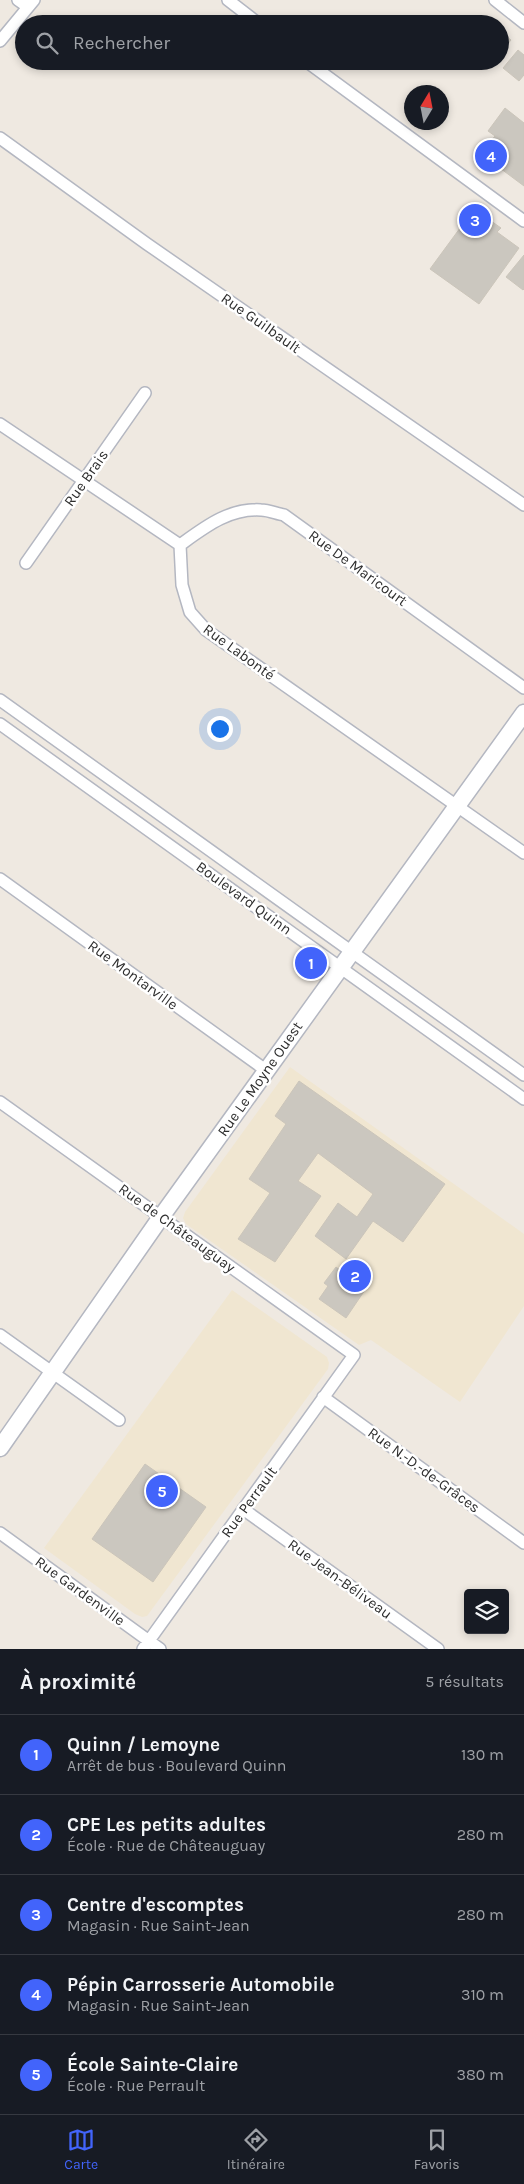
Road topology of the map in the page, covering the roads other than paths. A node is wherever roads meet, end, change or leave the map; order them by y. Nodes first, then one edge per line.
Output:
1 (18, 0) edge
2 (228, 0) edge
3 (495, 0) edge
4 (31, 4) edge
5 (22, 15) edge
6 (247, 15) edge
7 (15, 23) edge
8 (524, 23) edge
9 (0, 41) edge
10 (318, 70) edge
11 (0, 138) edge
12 (524, 221) edge
13 (145, 393) dead end
14 (0, 424) edge
15 (84, 480) junction
16 (524, 505) edge
17 (180, 545) junction
18 (26, 563) dead end
19 (524, 688) edge
20 (0, 700) edge
21 (524, 713) edge
22 (0, 724) edge
23 (97, 769) junction
24 (85, 785) junction
25 (457, 806) junction
26 (524, 854) edge
27 (0, 879) edge
28 (351, 951) junction
29 (340, 967) junction
30 (267, 1071) junction
31 (524, 1075) edge
32 (524, 1099) edge
33 (0, 1102) edge
34 (161, 1217) junction
35 (0, 1335) edge
36 (354, 1355) joint
37 (52, 1373) junction
38 (323, 1397) junction
39 (119, 1420) dead end
40 (0, 1448) edge
41 (243, 1509) junction
42 (0, 1533) edge
43 (524, 1543) edge
44 (146, 1645) edge
45 (160, 1649) edge
46 (438, 1649) edge

1 - 4 street
2 - 6 street
3 - 8 street
4 - 5 street
7 - 9 street
10 - 12 street
11 - 16 street, Rue Guilbault
13 - 15 street, Rue Brais
14 - 15 street
15 - 17 street
15 - 18 street, Rue Brais
17 - 19 street, Rue De Maricourt
17 - 25 street, Rue Labonté
20 - 23 street, Boulevard Quinn
21 - 25 street, Rue Le Moyne Ouest
22 - 24 street, Boulevard Quinn
23 - 24 street
23 - 28 street, Boulevard Quinn
24 - 29 street, Boulevard Quinn
25 - 26 street, Rue Labonté
25 - 28 street, Rue Le Moyne Ouest
27 - 30 street, Rue Montarville
28 - 29 street, Rue Le Moyne Ouest
28 - 31 street, Boulevard Quinn
29 - 30 street, Rue Le Moyne Ouest
29 - 32 street, Boulevard Quinn
30 - 34 street, Rue Le Moyne Ouest
33 - 34 street, Rue de Châteauguay
34 - 36 street, Rue de Châteauguay
34 - 37 street, Rue Le Moyne Ouest
35 - 37 street
36 - 38 street, Rue Perrault
37 - 39 street
37 - 40 street, Rue Le Moyne Ouest
38 - 41 street, Rue Perrault
38 - 43 street, Rue N.-D.-de-Grâces
41 - 44 street, Rue Perrault
41 - 46 street, Rue Jean-Béliveau
42 - 44 street, Rue Gardenville
44 - 45 street, Rue Gardenville

